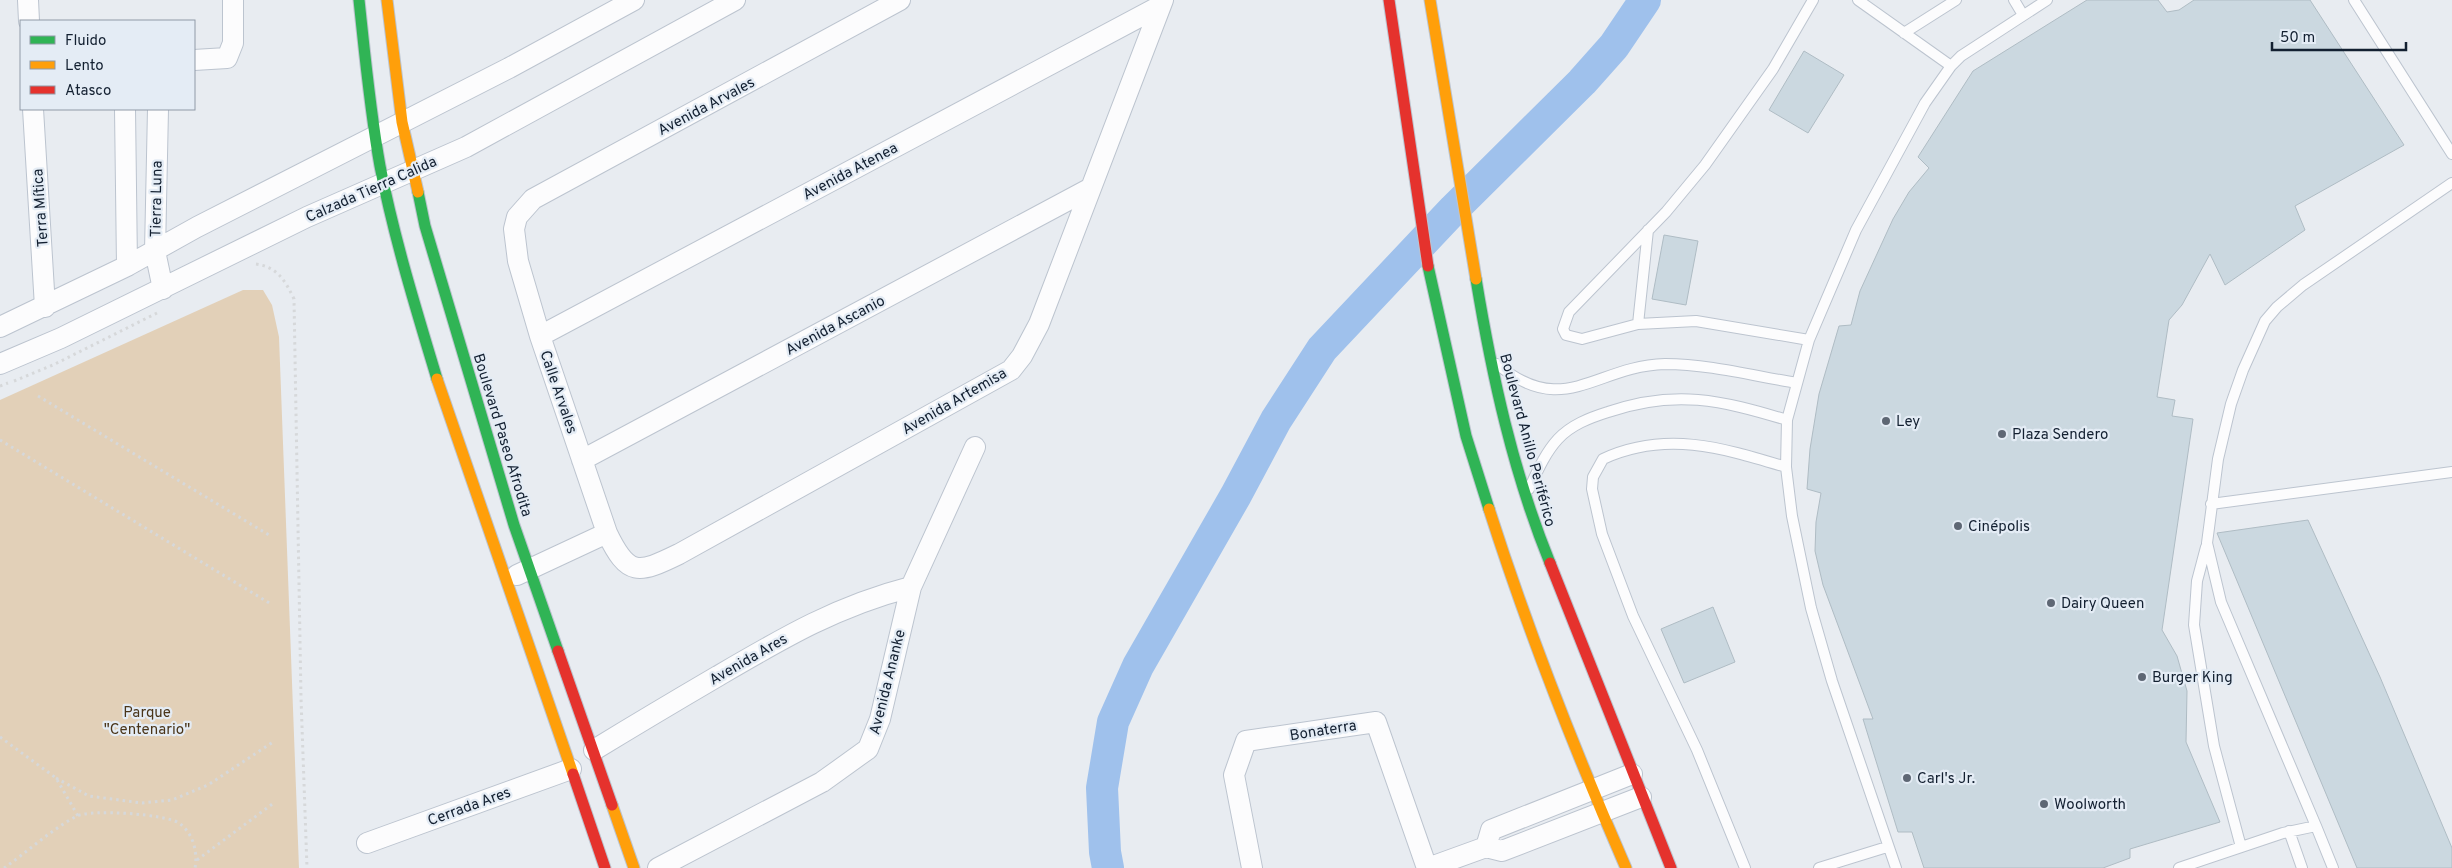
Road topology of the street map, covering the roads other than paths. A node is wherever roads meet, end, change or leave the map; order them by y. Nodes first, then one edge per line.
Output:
1 (28, 0) edge
2 (233, 0) edge
3 (360, 0) edge
4 (387, 0) edge
5 (634, 0) edge
6 (735, 0) edge
7 (900, 0) edge
8 (1389, 0) edge
9 (1430, 0) edge
10 (1814, 0) edge
11 (1858, 0) edge
12 (1956, 0) edge
13 (2014, 0) edge
14 (2047, 0) edge
15 (2354, 0) edge
16 (1162, 3) edge
17 (2023, 15) junction
18 (29, 20) edge
19 (1904, 33) junction
20 (195, 60) edge
21 (1951, 66) junction
22 (33, 110) edge
23 (158, 115) edge
24 (125, 116) edge
25 (402, 122) junction
26 (375, 136) junction
27 (2452, 154) edge
28 (412, 172) junction
29 (2452, 183) edge
30 (384, 184) junction
31 (156, 185) junction
32 (126, 188) junction
33 (1089, 189) junction
34 (517, 217) joint
35 (1648, 230) junction
36 (155, 251) junction
37 (127, 266) junction
38 (163, 289) junction
39 (45, 307) junction
40 (1638, 324) junction
41 (0, 327) edge
42 (540, 336) junction
43 (1808, 340) junction
44 (1489, 356) junction
45 (0, 364) edge
46 (1797, 383) junction
47 (1787, 420) junction
48 (976, 447) dead end
49 (582, 460) junction
50 (1786, 467) junction
51 (2452, 472) edge
52 (1526, 495) junction
53 (2211, 504) junction
54 (607, 533) junction
55 (2207, 543) junction
56 (622, 562) joint
57 (529, 570) junction
58 (506, 580) junction
59 (911, 587) junction
60 (594, 750) junction
61 (571, 769) junction
62 (1632, 774) junction
63 (1594, 791) junction
64 (1642, 797) junction
65 (1544, 810) junction
66 (1602, 813) junction
67 (2316, 826) junction
68 (2289, 831) junction
69 (1552, 832) junction
70 (367, 843) dead end
71 (1486, 847) junction
72 (1887, 847) junction
73 (2241, 847) junction
74 (605, 868) edge
75 (634, 868) edge
76 (658, 868) edge
77 (1252, 868) edge
78 (1427, 868) edge
79 (1626, 868) edge
80 (1671, 868) edge
81 (1745, 868) edge
82 (1819, 868) edge
83 (1896, 868) edge
84 (2179, 868) edge
85 (2302, 868) edge
86 (2333, 868) edge

1 - 18 street
2 - 20 street
3 - 26 main road
4 - 25 main road, Boulevard Paseo Afrodita
5 - 25 street
6 - 28 street, Calzada Tierra Calida
7 - 34 street, Avenida Arvales
8 - 63 main road
9 - 44 main road, Boulevard Anillo Periférico
10 - 35 lane
11 - 19 lane
12 - 19 lane
13 - 17 lane
14 - 17 lane
15 - 27 lane
16 - 33 street, Avenida Artemisa
16 - 42 street, Avenida Atenea
17 - 21 lane
19 - 21 lane
21 - 43 lane
22 - 39 street, Terra Mítica
23 - 24 street
23 - 31 street, Tierra Luna
24 - 32 street, Tierra Luna
25 - 26 street
25 - 28 main road, Boulevard Paseo Afrodita
26 - 30 main road
26 - 36 street
28 - 30 street, Calzada Tierra Calida
28 - 57 main road, Boulevard Paseo Afrodita
29 - 53 lane
30 - 38 street, Calzada Tierra Calida
30 - 58 main road
31 - 32 street
31 - 36 street, Tierra Luna
32 - 37 street, Tierra Luna
33 - 49 street, Avenida Ascanio
33 - 56 street, Avenida Artemisa
34 - 42 street, Calle Arvales
35 - 40 lane
35 - 40 lane
36 - 37 street
36 - 38 street, Tierra Luna
37 - 39 street
38 - 45 street, Calzada Tierra Calida
39 - 41 street
40 - 43 lane
42 - 49 street, Calle Arvales
43 - 46 lane
44 - 46 lane
44 - 52 main road, Boulevard Anillo Periférico
46 - 47 lane
47 - 50 lane
47 - 52 lane
48 - 59 street, Avenida Ananke
49 - 54 street, Calle Arvales
50 - 72 lane
50 - 81 lane
51 - 53 lane
52 - 62 main road, Boulevard Anillo Periférico
53 - 55 lane
54 - 56 street, Calle Arvales
54 - 57 street
55 - 67 lane
55 - 73 lane
57 - 58 street
57 - 60 main road, Boulevard Paseo Afrodita
58 - 61 main road
59 - 60 street, Avenida Ares
59 - 76 street, Avenida Ananke
60 - 75 main road, Boulevard Paseo Afrodita
61 - 70 street, Cerrada Ares
61 - 74 main road
62 - 63 street
62 - 64 main road, Boulevard Anillo Periférico
63 - 65 street
63 - 66 main road
64 - 66 street
64 - 80 main road, Boulevard Anillo Periférico
65 - 69 street
65 - 71 street
66 - 69 street
66 - 79 main road
67 - 68 lane
67 - 86 lane
68 - 73 lane
68 - 85 lane
69 - 71 street
71 - 78 street, Bonaterra
72 - 82 lane
72 - 83 lane
73 - 84 lane
77 - 78 street, Bonaterra

